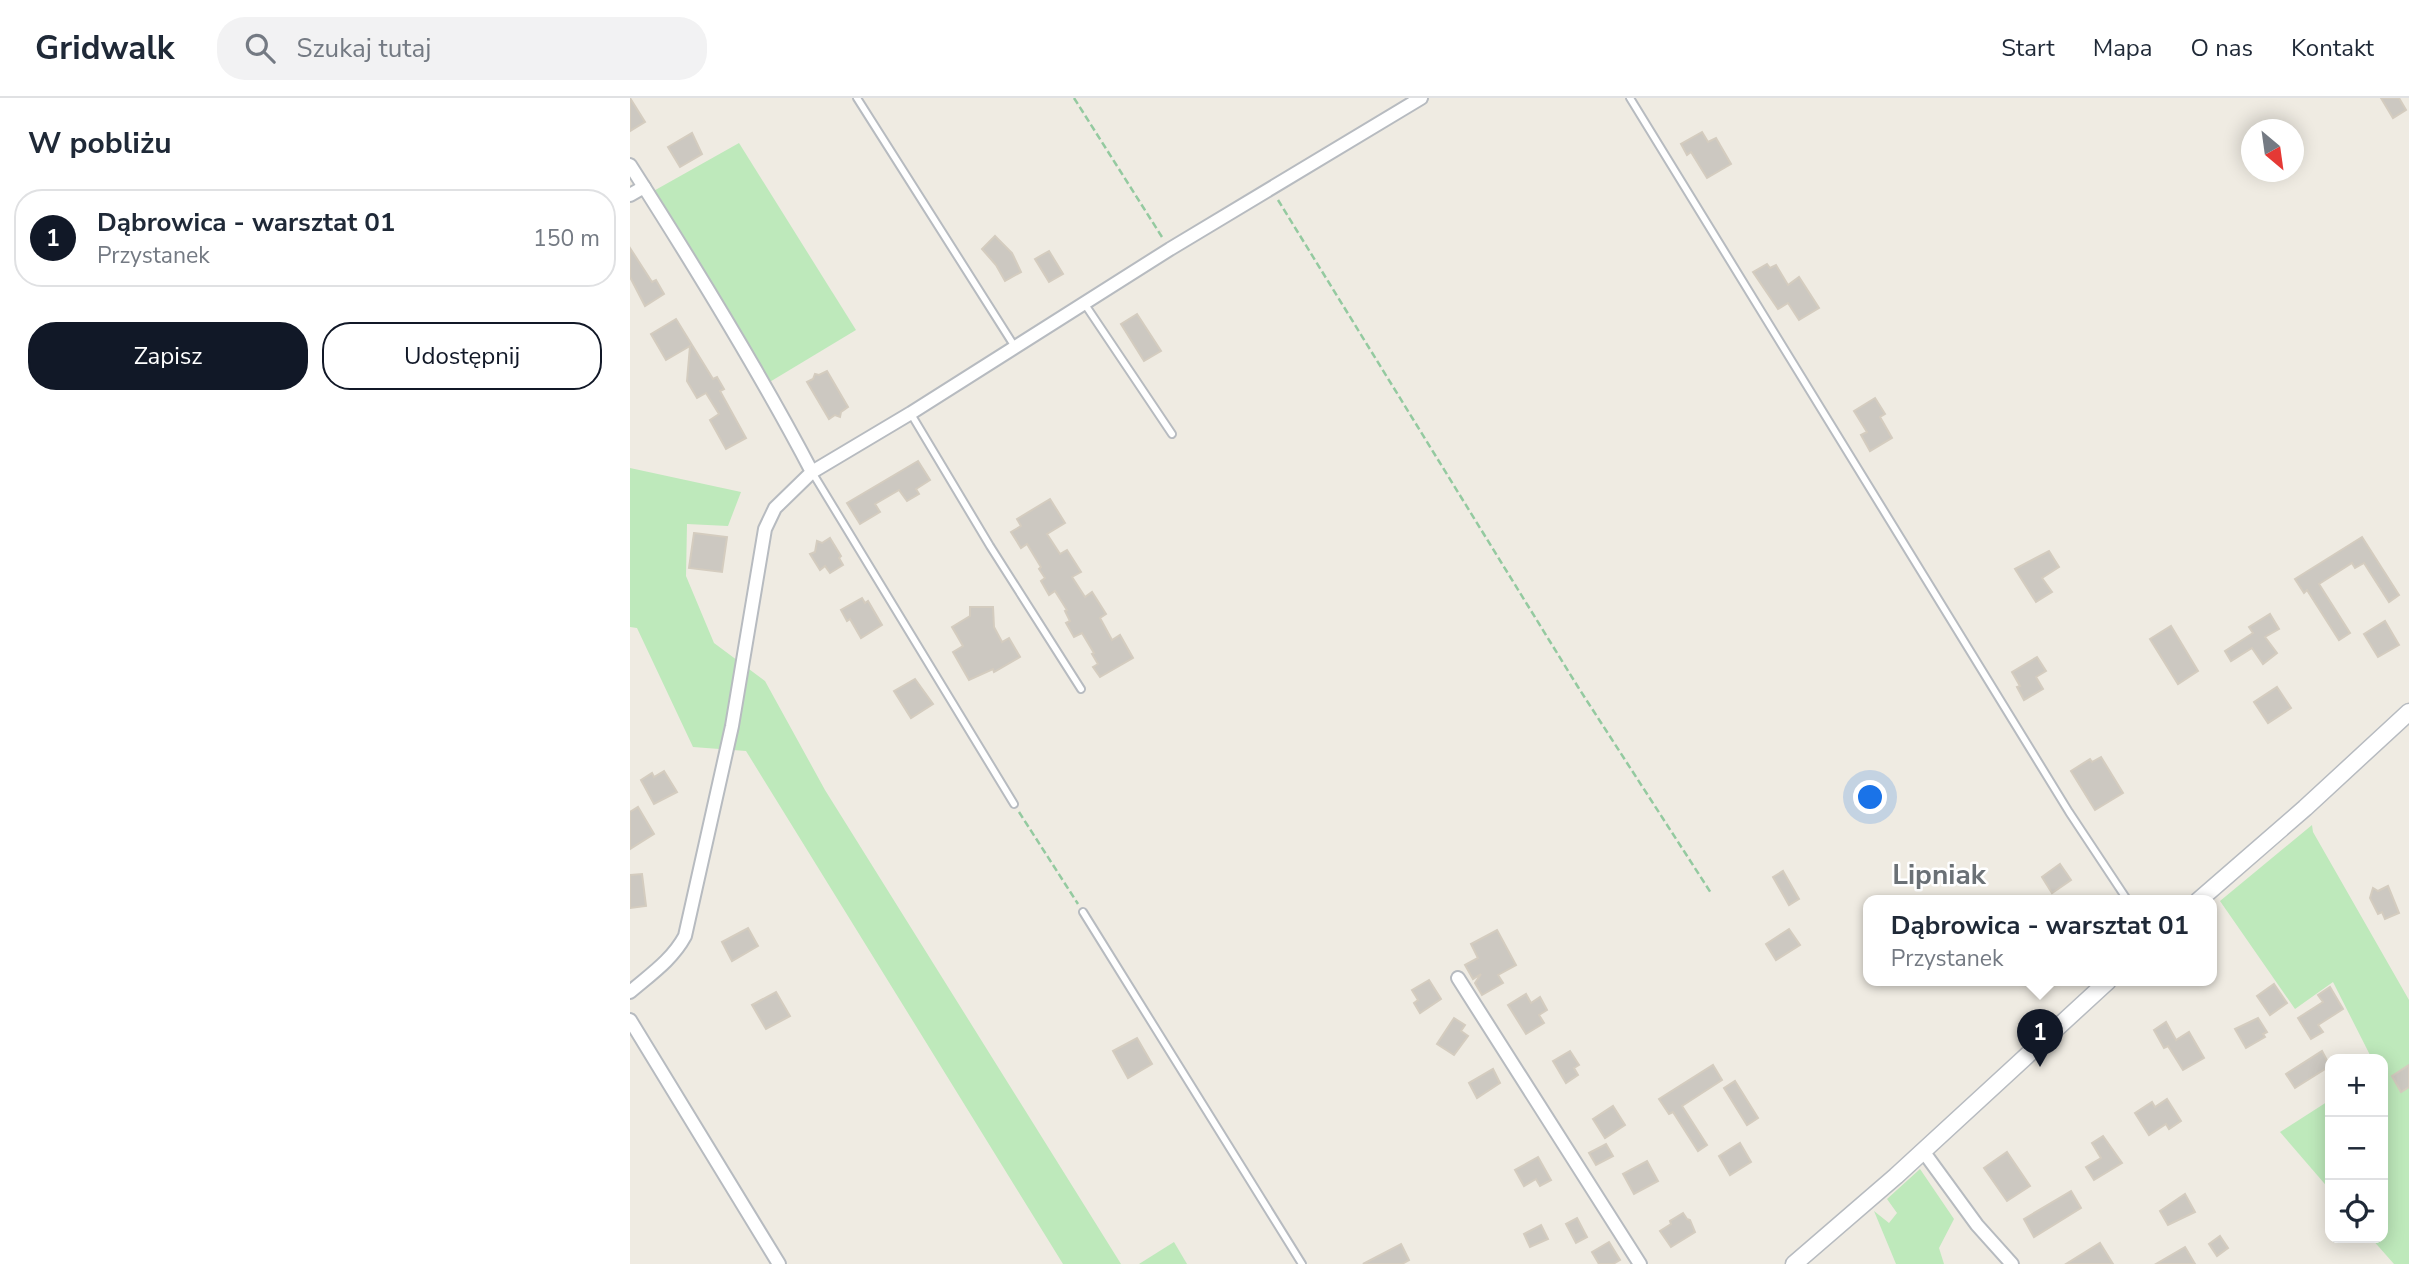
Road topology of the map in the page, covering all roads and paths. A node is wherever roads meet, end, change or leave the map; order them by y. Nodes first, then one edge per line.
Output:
1 (857, 98) edge
2 (1074, 98) edge
3 (1422, 98) edge
4 (1630, 98) edge
5 (630, 165) edge
6 (644, 187) junction
7 (1271, 189) junction
8 (630, 195) edge
9 (1170, 249) junction
10 (1084, 303) junction
11 (1015, 347) junction
12 (911, 413) junction
13 (1171, 434) dead end
14 (813, 472) junction
15 (1081, 690) dead end
16 (2409, 712) edge
17 (1014, 804) joint
18 (1711, 893) dead end
19 (2124, 895) edge
20 (2205, 895) edge
21 (1083, 912) joint
22 (1458, 978) dead end
23 (2103, 986) edge
24 (630, 992) edge
25 (630, 1020) edge
26 (1923, 1151) junction
27 (779, 1264) edge
28 (1302, 1264) edge
29 (1640, 1264) edge
30 (1794, 1264) edge
31 (2012, 1264) edge

1 - 11 lane
2 - 9 path
3 - 7 street
4 - 19 lane
5 - 6 street
6 - 8 street
6 - 14 street
7 - 9 street
7 - 18 path
9 - 10 street
10 - 11 street
10 - 13 lane
11 - 12 street
12 - 14 street
12 - 15 lane
14 - 17 lane
14 - 24 street
16 - 20 street
17 - 21 path
21 - 28 lane
22 - 29 street
23 - 26 street
25 - 27 street
26 - 30 street
26 - 31 street

